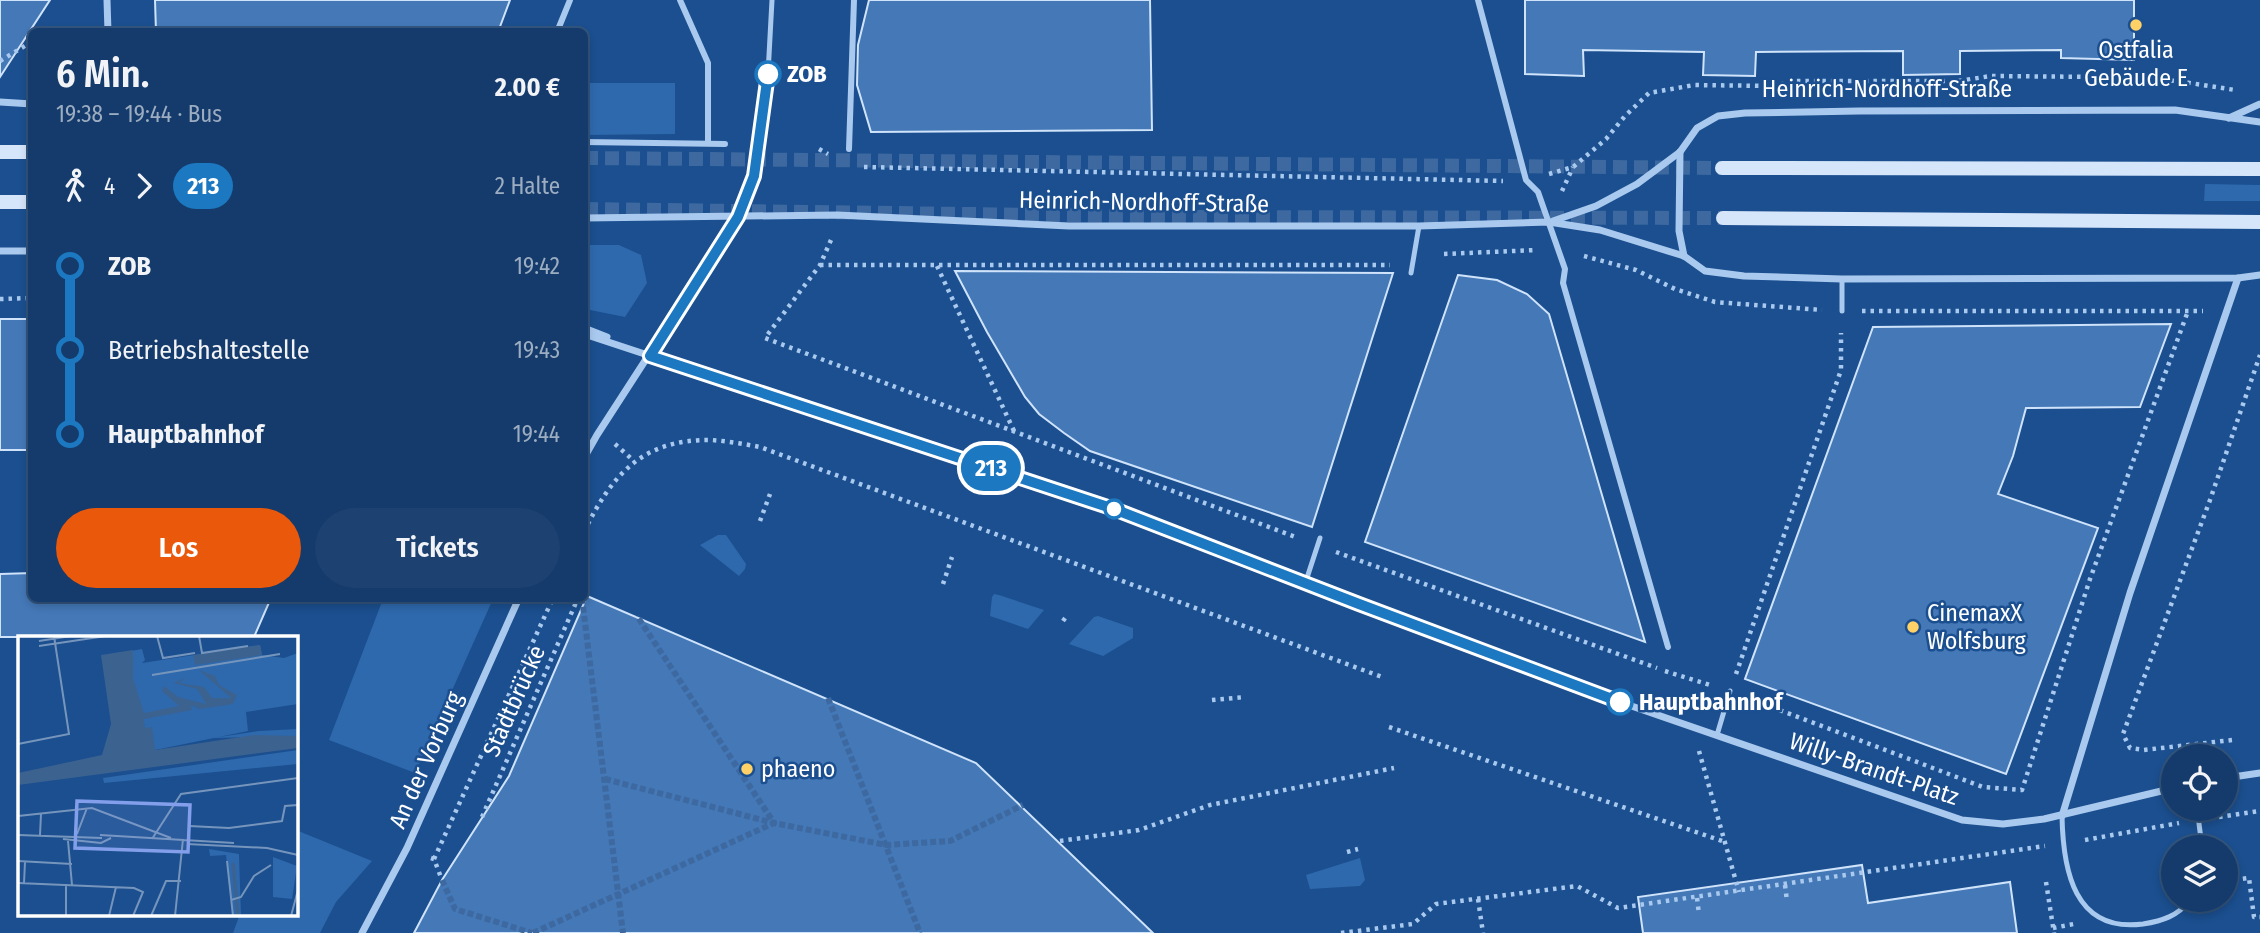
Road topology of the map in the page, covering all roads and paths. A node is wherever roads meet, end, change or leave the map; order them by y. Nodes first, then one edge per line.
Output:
1 (107, 0) edge
2 (570, 0) edge
3 (680, 0) edge
4 (772, 0) edge
5 (854, 0) edge
6 (1478, 0) edge
7 (108, 28) edge
8 (559, 28) edge
9 (28, 44) edge
10 (0, 61) edge
11 (0, 102) edge
12 (28, 104) edge
13 (2260, 104) edge
14 (2229, 118) junction
15 (2260, 122) edge
16 (588, 142) edge
17 (708, 143) junction
18 (726, 144) dead end
19 (849, 149) dead end
20 (0, 152) edge
21 (28, 152) edge
22 (1680, 152) junction
23 (862, 167) dead end
24 (1722, 168) tunnel mouth
25 (2260, 169) edge
26 (1526, 180) junction
27 (0, 202) edge
28 (28, 202) edge
29 (738, 217) junction
30 (588, 218) edge
31 (1723, 218) tunnel mouth
32 (1549, 222) junction
33 (2260, 222) edge
34 (1419, 226) junction
35 (831, 240) dead end
36 (1558, 249) junction
37 (0, 251) edge
38 (28, 251) edge
39 (1444, 254) dead end
40 (1684, 256) junction
41 (820, 265) junction
42 (1390, 265) dead end
43 (937, 266) junction
44 (1411, 273) dead end
45 (2260, 275) edge
46 (2238, 278) junction
47 (1842, 279) junction
48 (0, 299) edge
49 (28, 299) edge
50 (1842, 311) joint
51 (2189, 311) dead end
52 (588, 330) edge
53 (588, 335) edge
54 (2260, 355) edge
55 (650, 356) junction
56 (1014, 431) junction
57 (615, 443) dead end
58 (588, 451) edge
59 (634, 461) junction
60 (770, 494) dead end
61 (760, 522) dead end
62 (588, 524) edge
63 (1320, 538) dead end
64 (1317, 546) junction
65 (952, 556) dead end
66 (943, 584) dead end
67 (1305, 584) junction
68 (517, 602) edge
69 (552, 602) edge
70 (576, 602) edge
71 (1668, 647) dead end
72 (1382, 677) dead end
73 (1730, 691) junction
74 (1245, 697) dead end
75 (1212, 700) dead end
76 (1389, 727) dead end
77 (1717, 735) junction
78 (2232, 740) dead end
79 (1696, 745) dead end
80 (1394, 768) dead end
81 (2260, 773) edge
82 (2238, 776) edge
83 (2161, 791) edge
84 (2260, 811) edge
85 (2238, 814) edge
86 (2062, 816) junction
87 (482, 817) dead end
88 (2192, 821) edge
89 (1060, 841) dead end
90 (1726, 842) junction
91 (2062, 844) junction
92 (1357, 849) dead end
93 (1347, 852) dead end
94 (2045, 874) dead end
95 (2238, 879) edge
96 (442, 880) tunnel mouth
97 (1785, 885) junction
98 (1740, 892) junction
99 (1696, 898) junction
100 (1478, 899) junction
101 (1787, 901) dead end
102 (2178, 912) edge
103 (1699, 914) dead end
104 (2260, 916) edge
105 (362, 933) edge
106 (1341, 933) edge
107 (1483, 933) edge
108 (2054, 933) edge

1 - 7 street
2 - 8 street
3 - 17 street
4 - 29 lane
5 - 19 street
6 - 26 street
9 - 10 path
11 - 12 street
13 - 14 street
14 - 15 street, Heinrich-Nordhoff-Straße
14 - 22 street, Heinrich-Nordhoff-Straße
16 - 17 street
17 - 18 street
20 - 21 main road
22 - 32 street, Heinrich-Nordhoff-Straße
22 - 40 street
23 - 26 path
24 - 25 main road
26 - 32 street
27 - 28 main road
29 - 30 street, Heinrich-Nordhoff-Straße
29 - 34 street, Heinrich-Nordhoff-Straße
29 - 55 street
31 - 33 main road
32 - 34 street, Heinrich-Nordhoff-Straße
32 - 36 street
32 - 40 street, Heinrich-Nordhoff-Straße
34 - 44 lane
35 - 41 path
36 - 39 path
36 - 71 street
37 - 38 street
40 - 47 street, Heinrich-Nordhoff-Straße
41 - 43 path
41 - 56 path
42 - 43 path
43 - 56 path
45 - 46 street, Heinrich-Nordhoff-Straße
46 - 47 street, Heinrich-Nordhoff-Straße
46 - 86 street
47 - 50 lane
48 - 49 path
50 - 73 path
51 - 73 path
52 - 55 street
53 - 55 street
54 - 78 path
55 - 58 street
55 - 67 street, Willy-Brandt-Platz
56 - 64 path
57 - 59 path
59 - 62 path
59 - 72 path
60 - 61 path
63 - 64 lane
64 - 67 lane
64 - 73 path
65 - 66 path
67 - 77 street, Willy-Brandt-Platz
68 - 105 street, An der Vorburg
69 - 96 path
70 - 87 path, Stadtbrücke
73 - 77 lane
74 - 75 path
76 - 90 path
77 - 86 street, Willy-Brandt-Platz
79 - 90 path
80 - 89 path
81 - 82 street
83 - 86 street, Willy-Brandt-Platz
84 - 85 path
86 - 91 lane
88 - 91 path
90 - 98 path
91 - 97 path
91 - 102 lane
92 - 93 path
94 - 108 path
95 - 104 path
97 - 98 path
97 - 101 path
98 - 99 path
99 - 100 path
99 - 103 path
100 - 106 path
100 - 107 path

